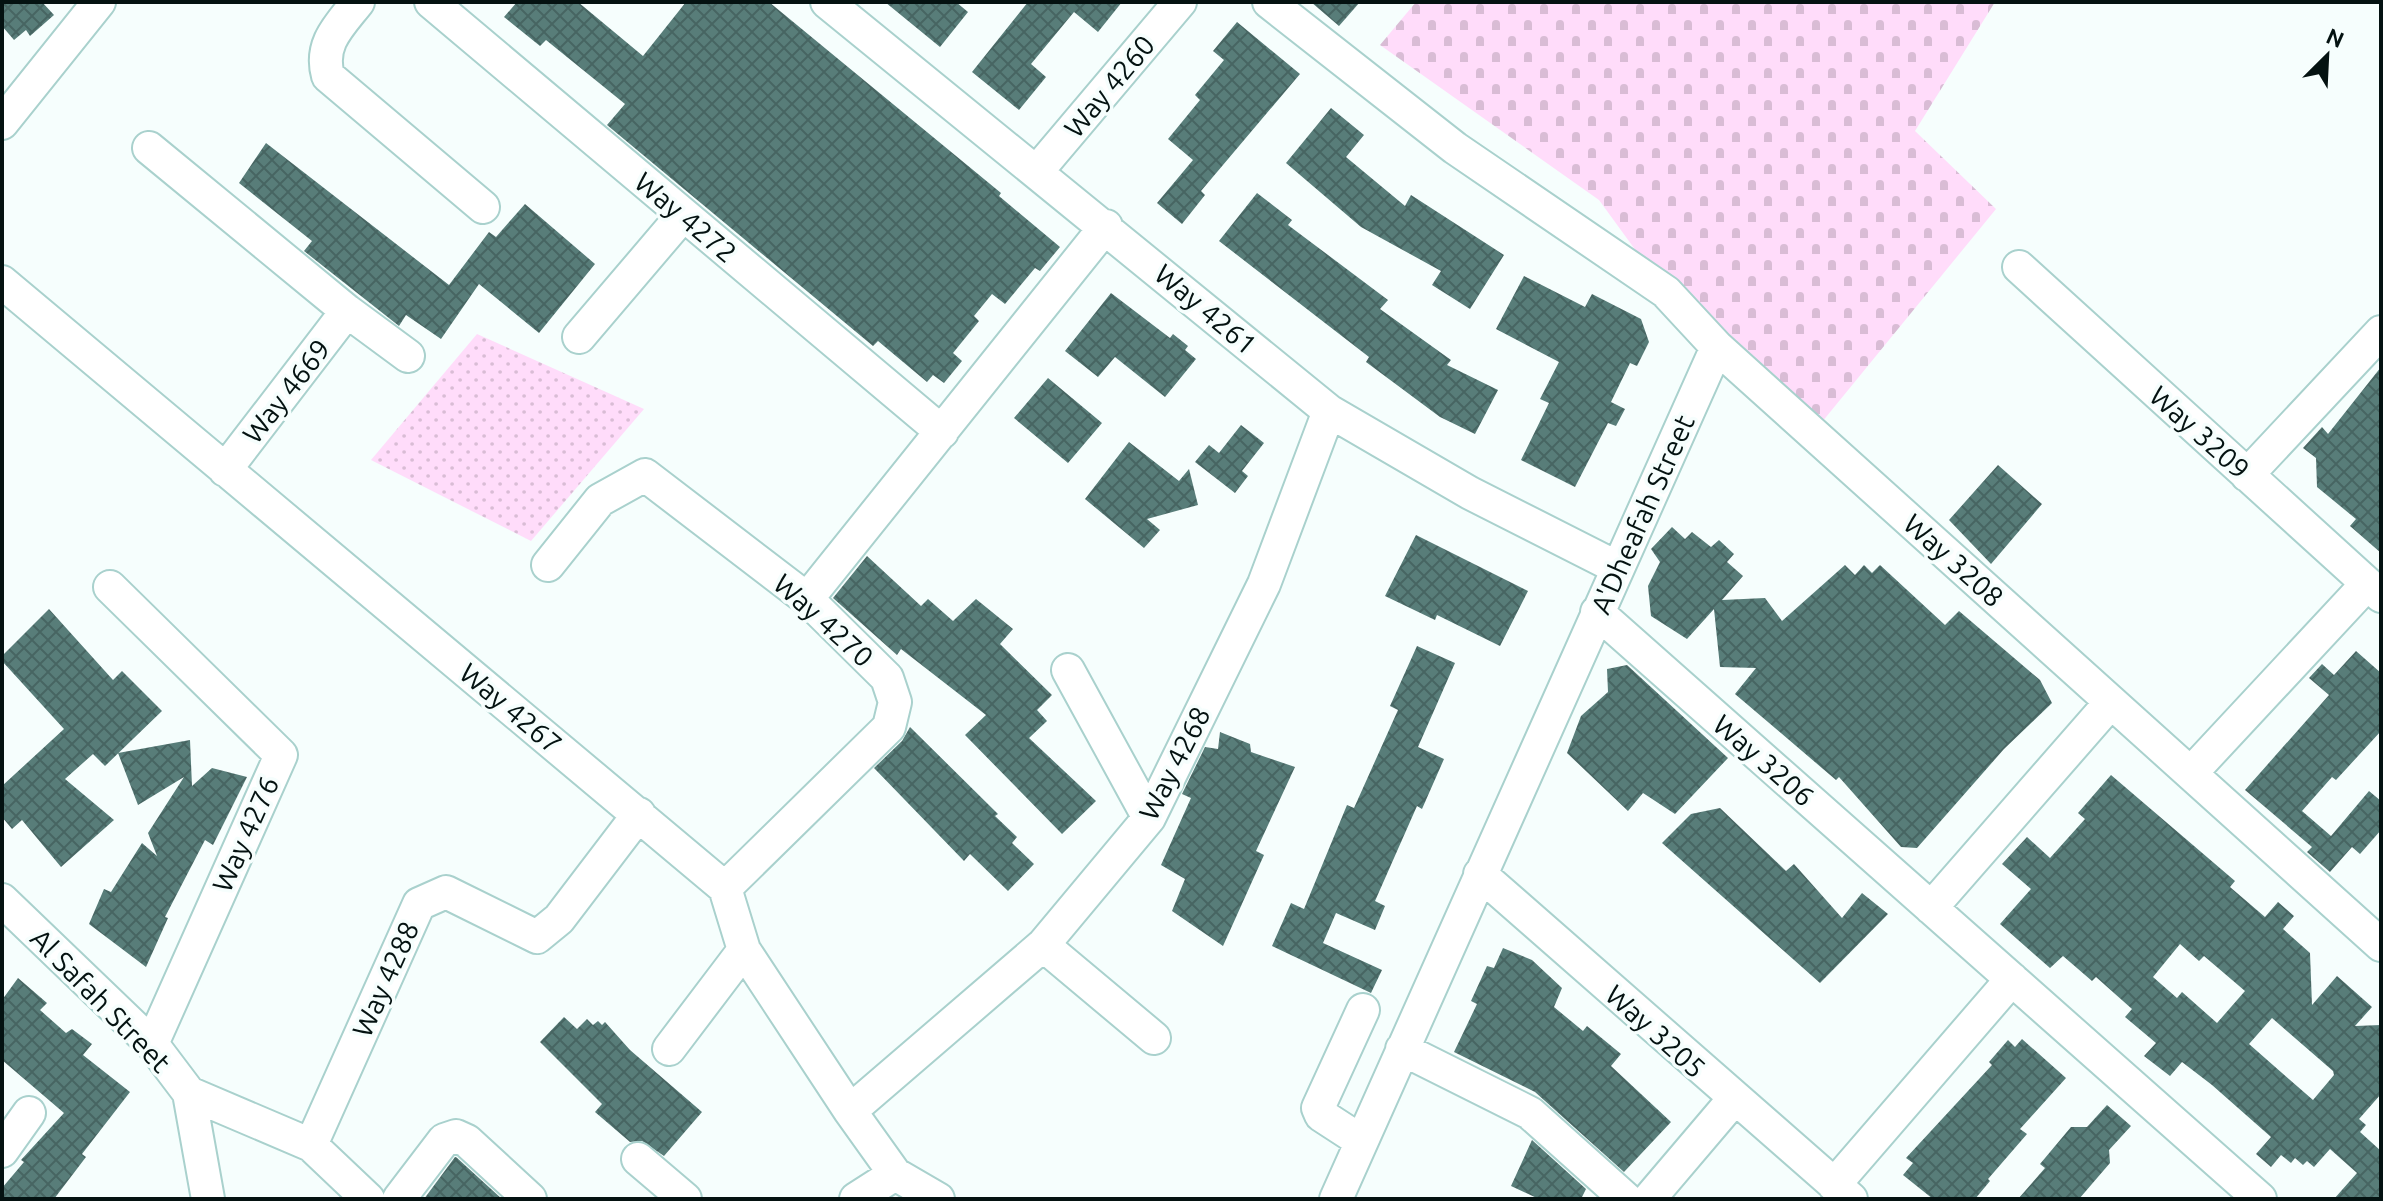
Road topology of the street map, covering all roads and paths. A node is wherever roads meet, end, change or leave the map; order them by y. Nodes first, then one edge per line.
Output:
1 (99, 2) edge
2 (358, 2) edge
3 (431, 2) edge
4 (827, 2) edge
5 (1180, 2) edge
6 (1269, 2) edge
7 (2, 123) edge
8 (149, 148) dead end
9 (1038, 170) junction
10 (483, 207) dead end
11 (683, 215) junction
12 (1106, 226) junction
13 (2019, 267) dead end
14 (2, 282) edge
15 (347, 311) junction
16 (2381, 332) edge
17 (579, 337) dead end
18 (1717, 347) junction
19 (408, 356) dead end
20 (1329, 411) junction
21 (942, 432) junction
22 (225, 470) junction
23 (2247, 475) junction
24 (548, 565) dead end
25 (1618, 568) junction
26 (110, 587) dead end
27 (2374, 590) edge
28 (807, 599) junction
29 (1597, 612) junction
30 (1068, 670) dead end
31 (2111, 702) junction
32 (2191, 773) junction
33 (639, 814) junction
34 (1149, 818) junction
35 (1480, 874) junction
36 (725, 888) junction
37 (2, 900) edge
38 (1931, 908) junction
39 (1043, 945) junction
40 (2381, 945) edge
41 (744, 950) junction
42 (2012, 979) junction
43 (1363, 1010) dead end
44 (1154, 1038) dead end
45 (152, 1044) junction
46 (669, 1049) dead end
47 (1402, 1049) junction
48 (189, 1093) junction
49 (1734, 1099) junction
50 (850, 1111) junction
51 (29, 1113) dead end
52 (1361, 1141) junction
53 (311, 1145) junction
54 (2, 1151) edge
55 (638, 1159) dead end
56 (895, 1174) junction
57 (1843, 1192) edge
58 (208, 1199) edge
59 (368, 1199) edge
60 (399, 1199) edge
61 (530, 1199) edge
62 (685, 1199) edge
63 (856, 1199) edge
64 (938, 1199) edge
65 (1336, 1199) edge
66 (1626, 1199) edge
67 (1649, 1199) edge
68 (2260, 1199) edge

1 - 7 street
2 - 10 street
3 - 11 street, Way 4272
4 - 9 street, Way 4261
5 - 9 street, Way 4260
6 - 18 street
8 - 15 street
9 - 12 street, Way 4261
11 - 17 street
11 - 21 street, Way 4272
12 - 20 street, Way 4261
12 - 21 street
13 - 23 street, Way 3209
14 - 22 street, Way 4267
15 - 19 street
15 - 22 street, Way 4669
16 - 23 street
18 - 25 street, A'Dheafah Street
18 - 31 street, Way 3208
20 - 25 street, Way 4261
20 - 34 street, Way 4268
21 - 28 street
22 - 33 street, Way 4267
23 - 27 street, Way 3209
24 - 28 street, Way 4270
25 - 29 street, A'Dheafah Street
26 - 45 street, Way 4276
27 - 32 street
28 - 36 street, Way 4270
29 - 35 street, A'Dheafah Street
29 - 38 street, Way 3206
30 - 34 street
31 - 32 street, Way 3208
31 - 38 street
32 - 40 street, Way 3208
33 - 36 street, Way 4267
33 - 53 street, Way 4288
34 - 39 street, Way 4268
35 - 47 street, A'Dheafah Street
35 - 49 street, Way 3205
36 - 41 street
37 - 45 street, Al Safah Street
38 - 42 street, Way 3206
39 - 44 street
39 - 50 street, Way 4268
41 - 46 street
41 - 50 street
42 - 57 street, Way 3205
42 - 68 street, Way 3206
43 - 52 street
45 - 48 street, Al Safah Street
47 - 52 street, A'Dheafah Street
47 - 66 street
48 - 53 street
48 - 58 street, Al Safah Street
49 - 57 street, Way 3205
49 - 67 street
50 - 56 street
51 - 54 street
52 - 65 street, A'Dheafah Street
53 - 59 street
55 - 62 street
56 - 63 street
56 - 64 street
60 - 61 street

